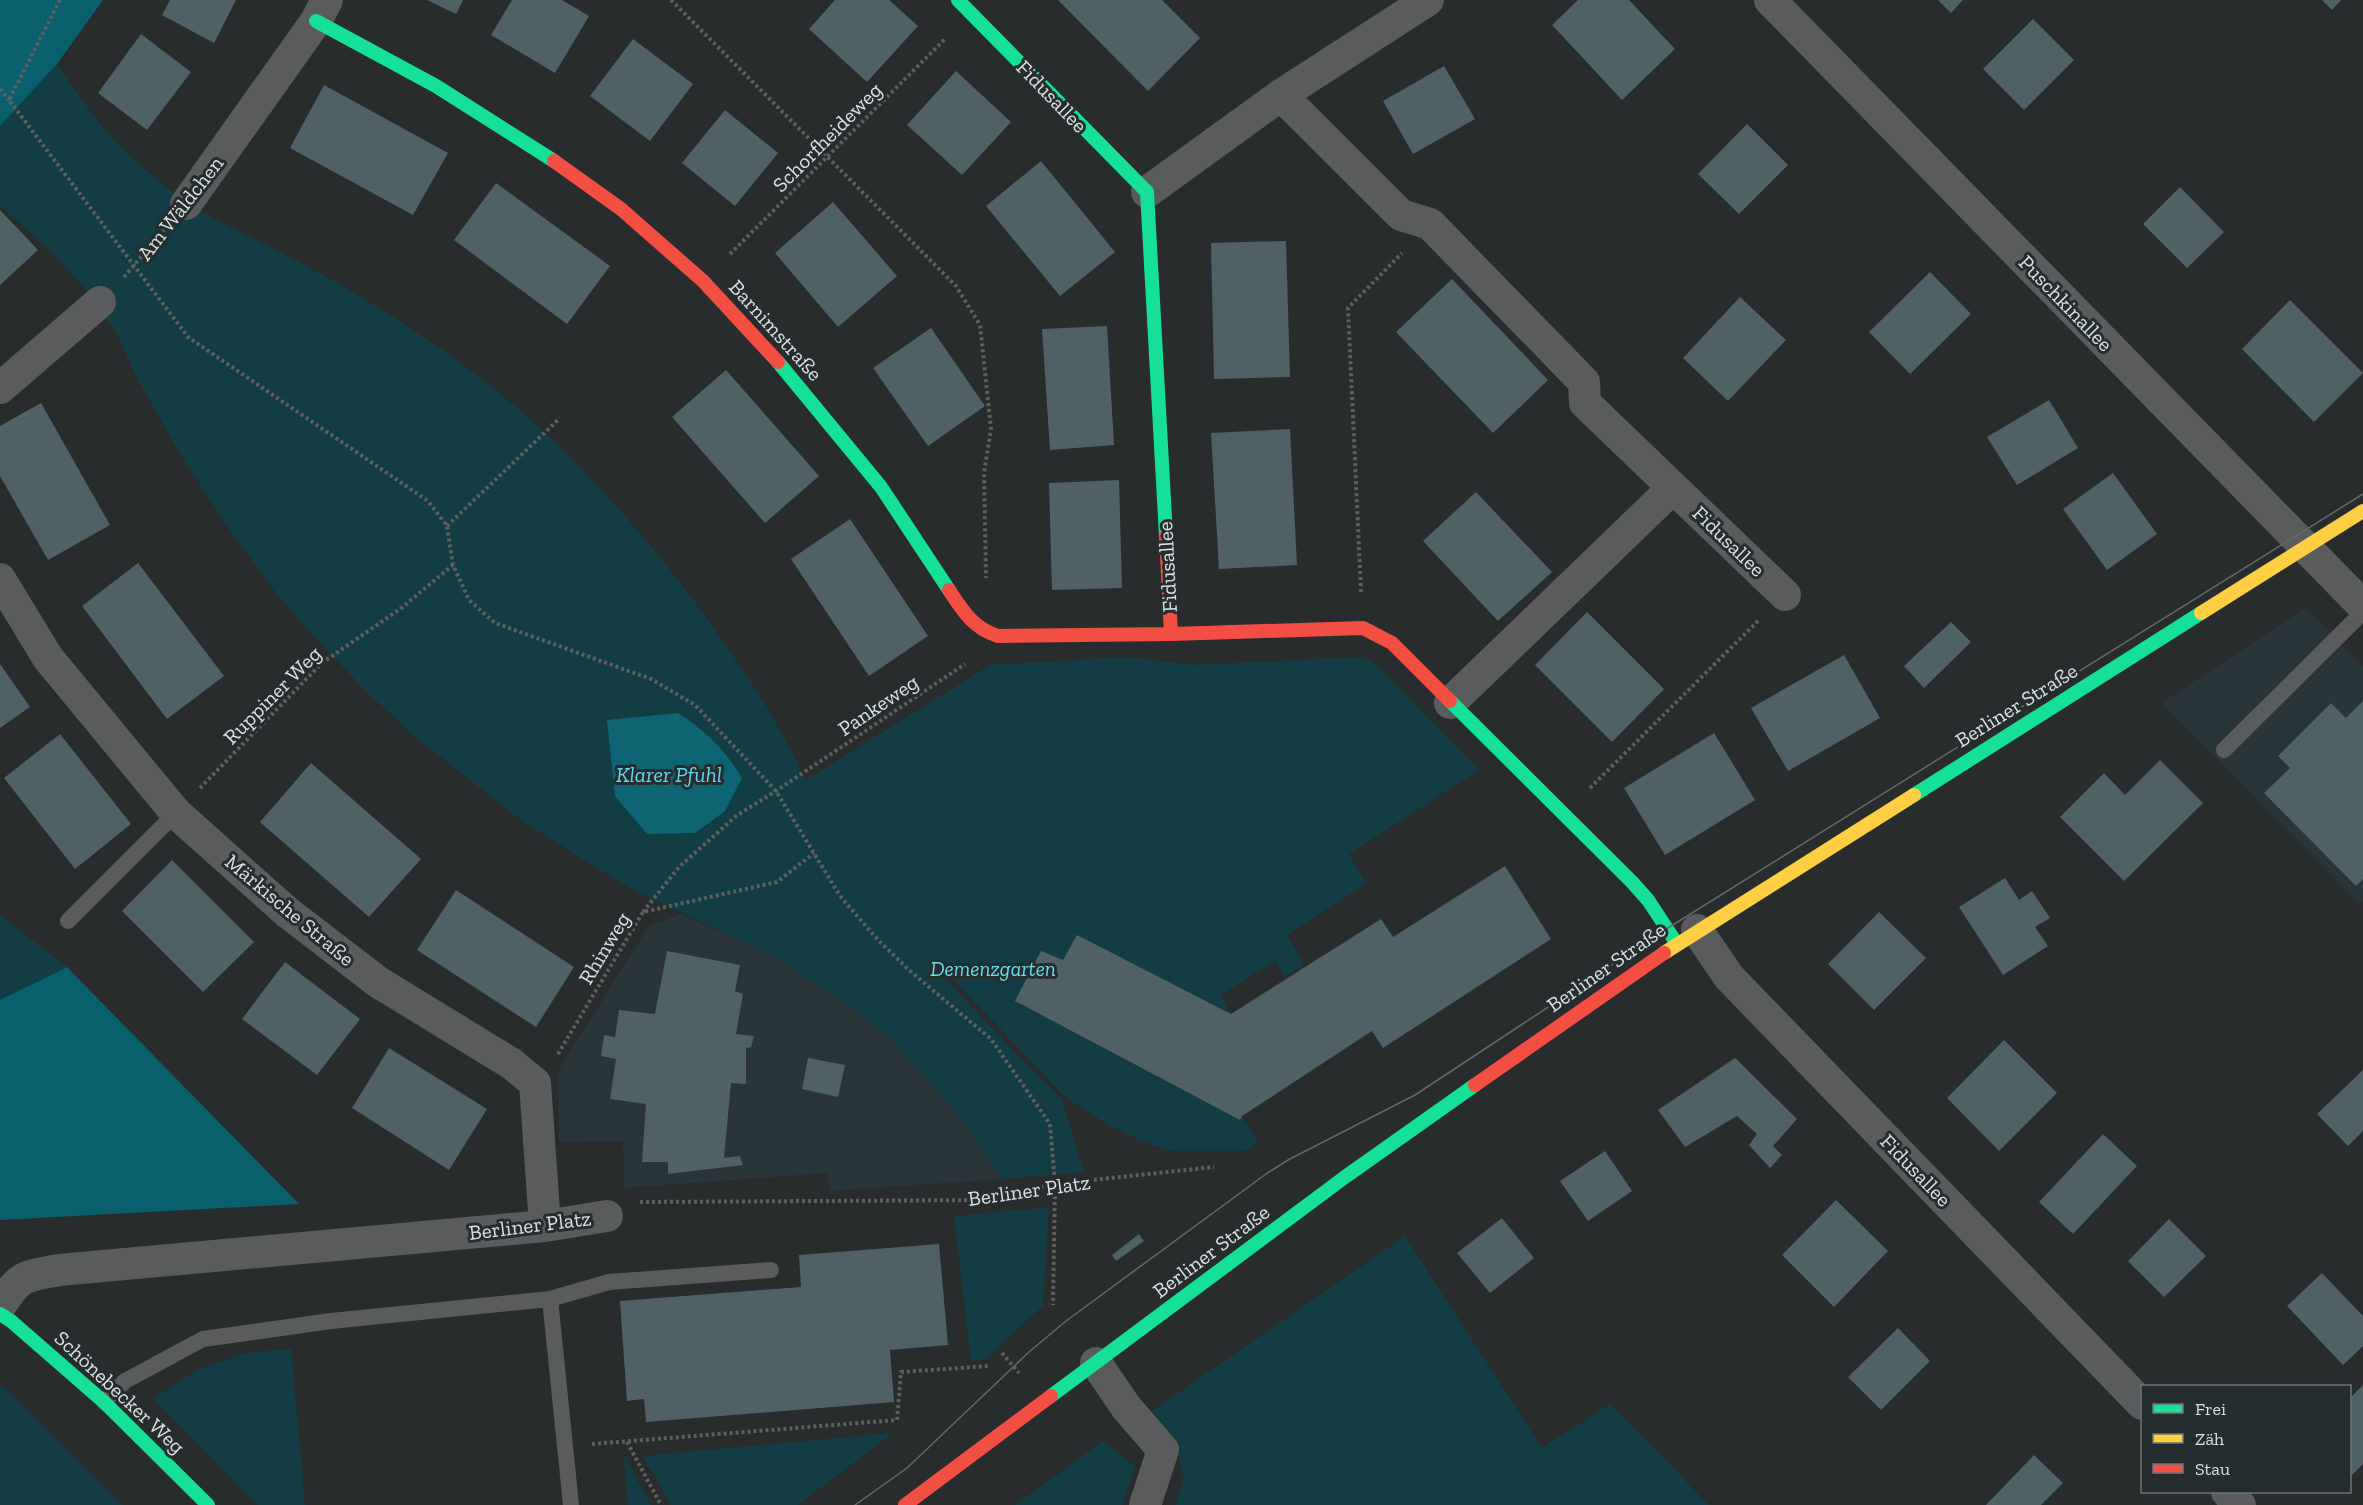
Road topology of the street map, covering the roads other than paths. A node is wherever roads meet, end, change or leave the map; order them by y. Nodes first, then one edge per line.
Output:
1 (958, 0) edge
2 (1428, 0) edge
3 (1770, 0) edge
4 (322, 10) edge
5 (1281, 95) junction
6 (1147, 192) junction
7 (186, 204) road end
8 (100, 302) road end
9 (0, 388) edge
10 (1673, 488) junction
11 (2363, 511) edge
12 (2306, 547) junction
13 (0, 579) edge
14 (1785, 595) road end
15 (2363, 606) edge
16 (2363, 612) edge
17 (1171, 634) junction
18 (1450, 703) junction
19 (2224, 750) dead end
20 (176, 813) junction
21 (68, 921) dead end
22 (1687, 937) junction
23 (607, 1216) road end
24 (544, 1226) junction
25 (771, 1270) dead end
26 (550, 1299) junction
27 (0, 1306) edge
28 (0, 1314) edge
29 (1095, 1363) junction
30 (104, 1402) junction
31 (2141, 1403) edge
32 (2229, 1493) edge
33 (208, 1505) edge
34 (571, 1505) edge
35 (905, 1505) edge
36 (1145, 1505) edge
37 (2240, 1505) edge

1 - 6 street, Fidusallee
2 - 5 street
3 - 12 street, Puschkinallee
4 - 7 street, Am Wäldchen
4 - 17 street, Barnimstraße
5 - 6 street
5 - 10 street, Fidusallee
6 - 17 street, Fidusallee
8 - 9 street
10 - 14 street, Fidusallee
10 - 18 street
11 - 12 street, Berliner Straße
12 - 15 street, Puschkinallee
12 - 22 street, Berliner Straße
13 - 20 street, Märkische Straße
16 - 19 lane
17 - 18 street, Fidusallee
18 - 22 street, Fidusallee
20 - 21 lane
20 - 24 street, Märkische Straße
22 - 29 street, Berliner Straße
22 - 31 street, Fidusallee
23 - 24 street, Berliner Platz
24 - 27 street, Berliner Platz
25 - 26 lane
26 - 30 lane
26 - 34 lane
28 - 30 street, Schönebecker Weg
29 - 35 street, Berliner Straße
29 - 36 street
30 - 33 street, Schönebecker Weg
32 - 37 street

